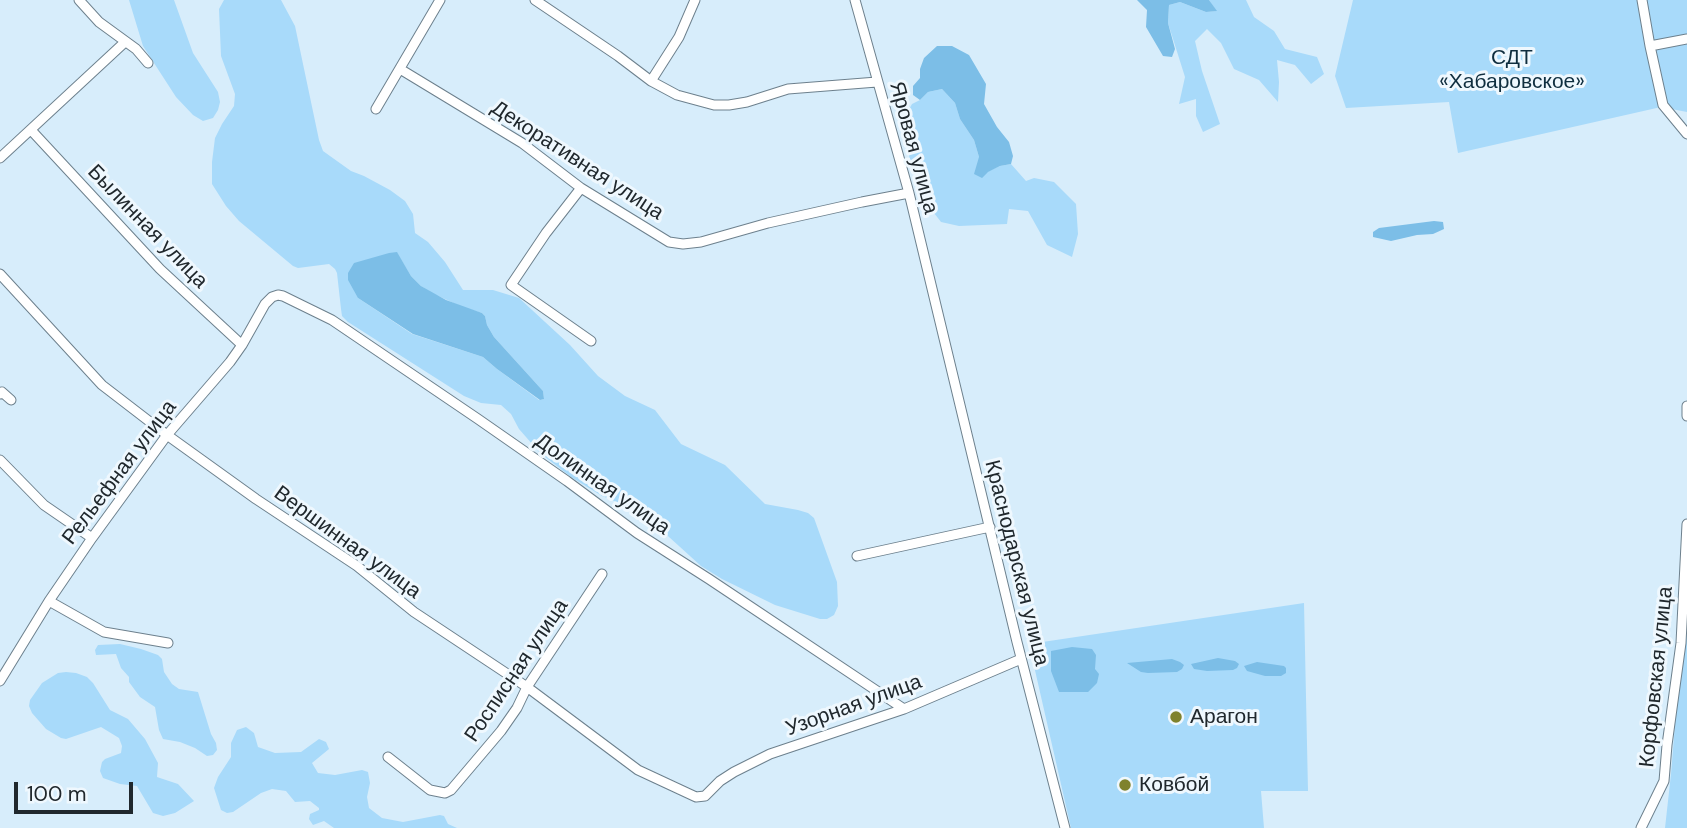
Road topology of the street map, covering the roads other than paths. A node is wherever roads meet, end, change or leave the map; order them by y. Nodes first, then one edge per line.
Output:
1 (79, 0) edge
2 (440, 0) edge
3 (535, 0) edge
4 (695, 0) edge
5 (855, 0) edge
6 (1642, 0) edge
7 (1687, 39) edge
8 (125, 42) junction
9 (1650, 46) junction
10 (148, 63) dead end
11 (400, 69) junction
12 (651, 81) junction
13 (877, 82) junction
14 (376, 109) dead end
15 (31, 130) junction
16 (1687, 134) edge
17 (0, 158) edge
18 (581, 188) junction
19 (909, 193) junction
20 (0, 274) edge
21 (278, 295) joint
22 (935, 306) joint
23 (591, 341) dead end
24 (242, 345) junction
25 (0, 394) edge
26 (11, 400) dead end
27 (1687, 406) edge
28 (1687, 415) edge
29 (167, 435) junction
30 (0, 460) edge
31 (1687, 524) edge
32 (990, 527) junction
33 (92, 538) junction
34 (857, 556) dead end
35 (602, 574) dead end
36 (49, 601) junction
37 (168, 643) dead end
38 (1021, 659) junction
39 (0, 681) edge
40 (527, 687) junction
41 (904, 709) junction
42 (388, 757) dead end
43 (705, 796) joint
44 (1065, 828) edge
45 (1641, 828) edge

1 - 8 street
2 - 11 street
3 - 12 street
4 - 12 street
5 - 13 street, Яровая улица
6 - 9 street
7 - 9 street
8 - 10 street
8 - 15 street
9 - 16 street
11 - 14 street
11 - 18 street, Декоративная улица
12 - 13 street
13 - 19 street, Яровая улица
15 - 17 street
15 - 24 street, Былинная улица
18 - 19 street, Декоративная улица
18 - 23 street
19 - 22 street, Яровая улица
20 - 29 street, Вершинная улица
21 - 24 street, Рельефная улица
21 - 41 street, Долинная улица
22 - 32 street, Краснодарская улица
24 - 29 street, Рельефная улица
25 - 26 street
27 - 28 street
29 - 33 street, Рельефная улица
29 - 40 street, Вершинная улица
30 - 33 street
31 - 45 street, Корфовская улица
32 - 34 street
32 - 38 street, Краснодарская улица
33 - 36 street, Рельефная улица
35 - 40 street, Росписная улица
36 - 37 street
36 - 39 street, Рельефная улица
38 - 41 street, Узорная улица
38 - 44 street, Краснодарская улица
40 - 42 street, Росписная улица
40 - 43 street, Вершинная улица
41 - 43 street, Узорная улица

